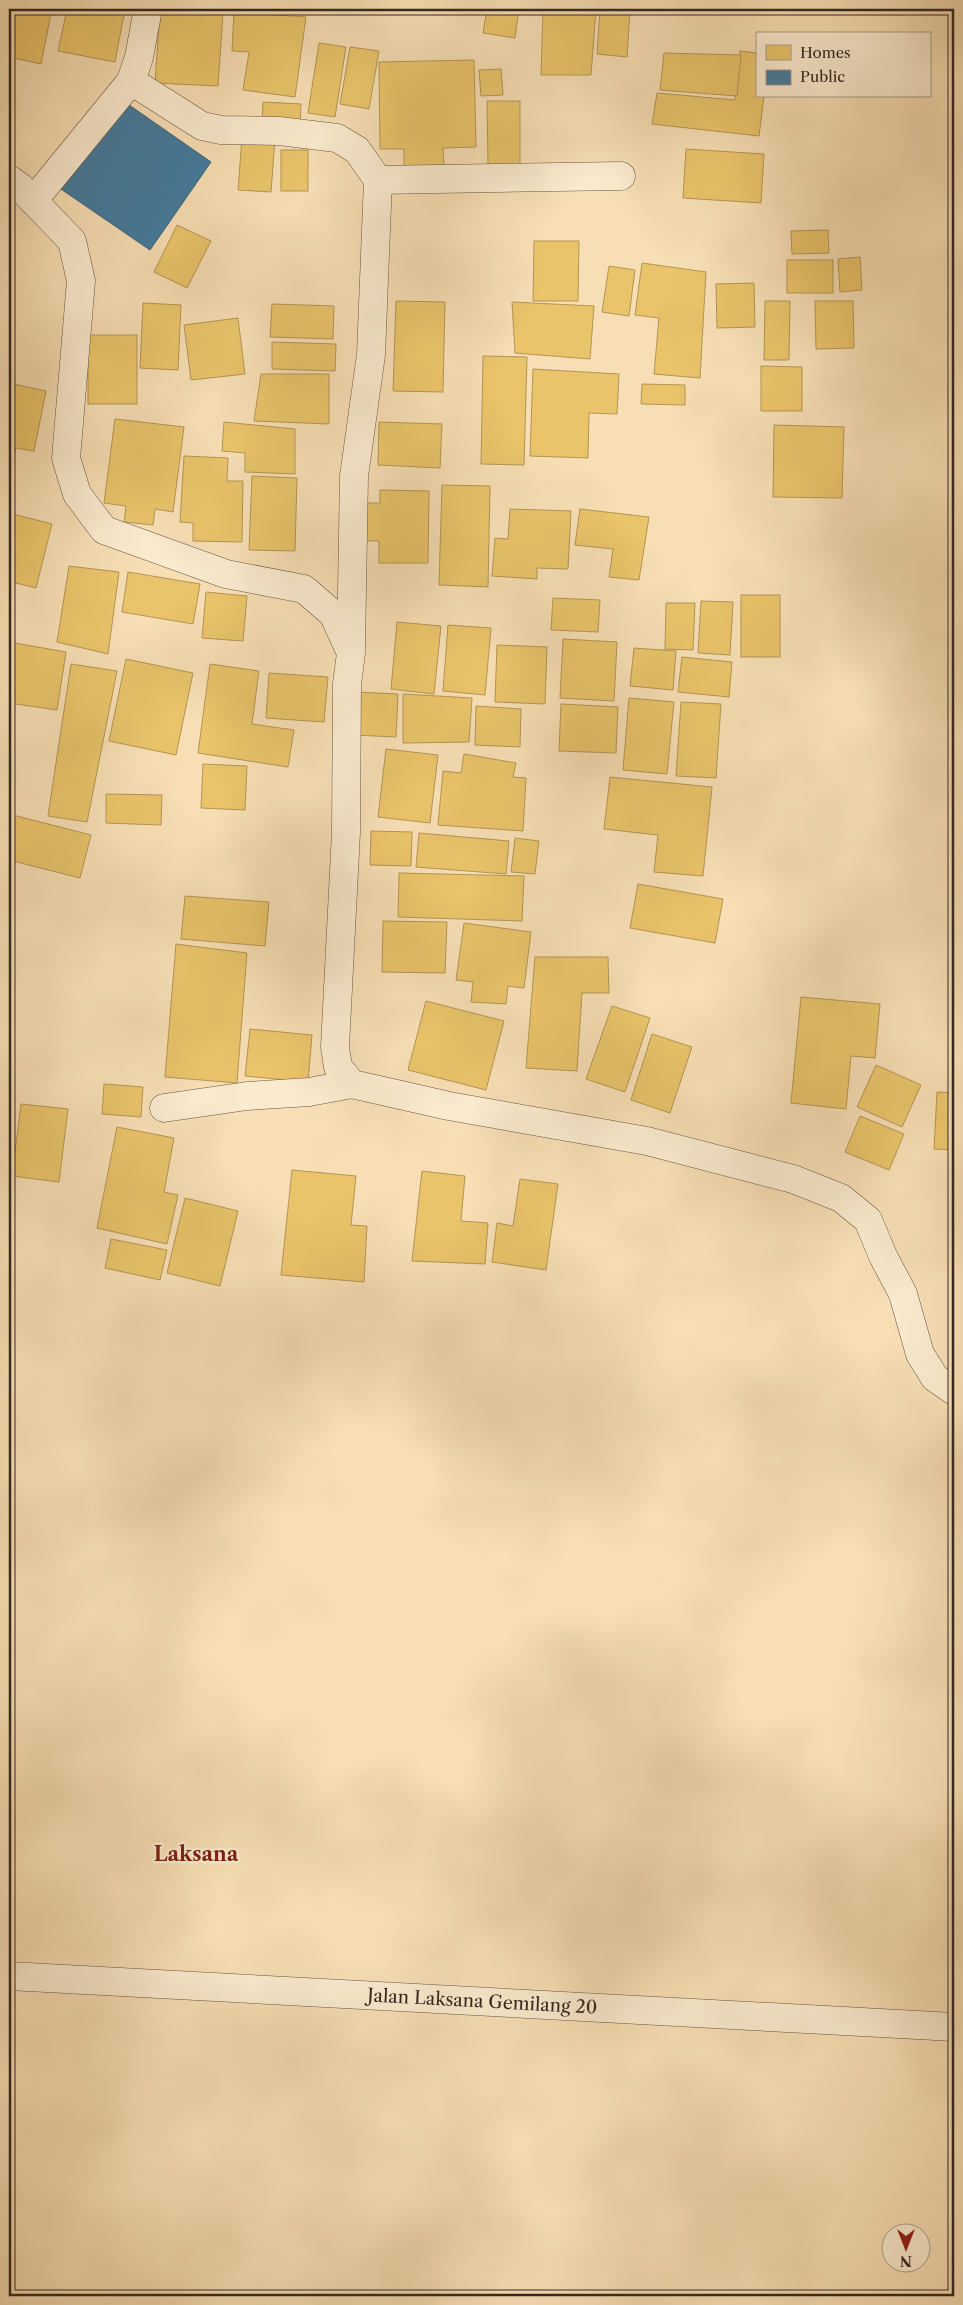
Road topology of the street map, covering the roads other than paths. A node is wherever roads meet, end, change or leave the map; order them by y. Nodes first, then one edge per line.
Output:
1 (148, 9) edge
2 (131, 81) junction
3 (621, 176) dead end
4 (9, 179) edge
5 (378, 180) junction
6 (33, 200) junction
7 (351, 652) junction
8 (352, 1084) junction
9 (164, 1108) dead end
10 (954, 1391) edge
11 (9, 1976) edge
12 (954, 2027) edge

1 - 2 street
2 - 5 street
2 - 6 street
3 - 5 street
4 - 6 street
5 - 7 street
6 - 7 street
7 - 8 street
8 - 9 street
8 - 10 street
11 - 12 street, Jalan Laksana Gemilang 20

